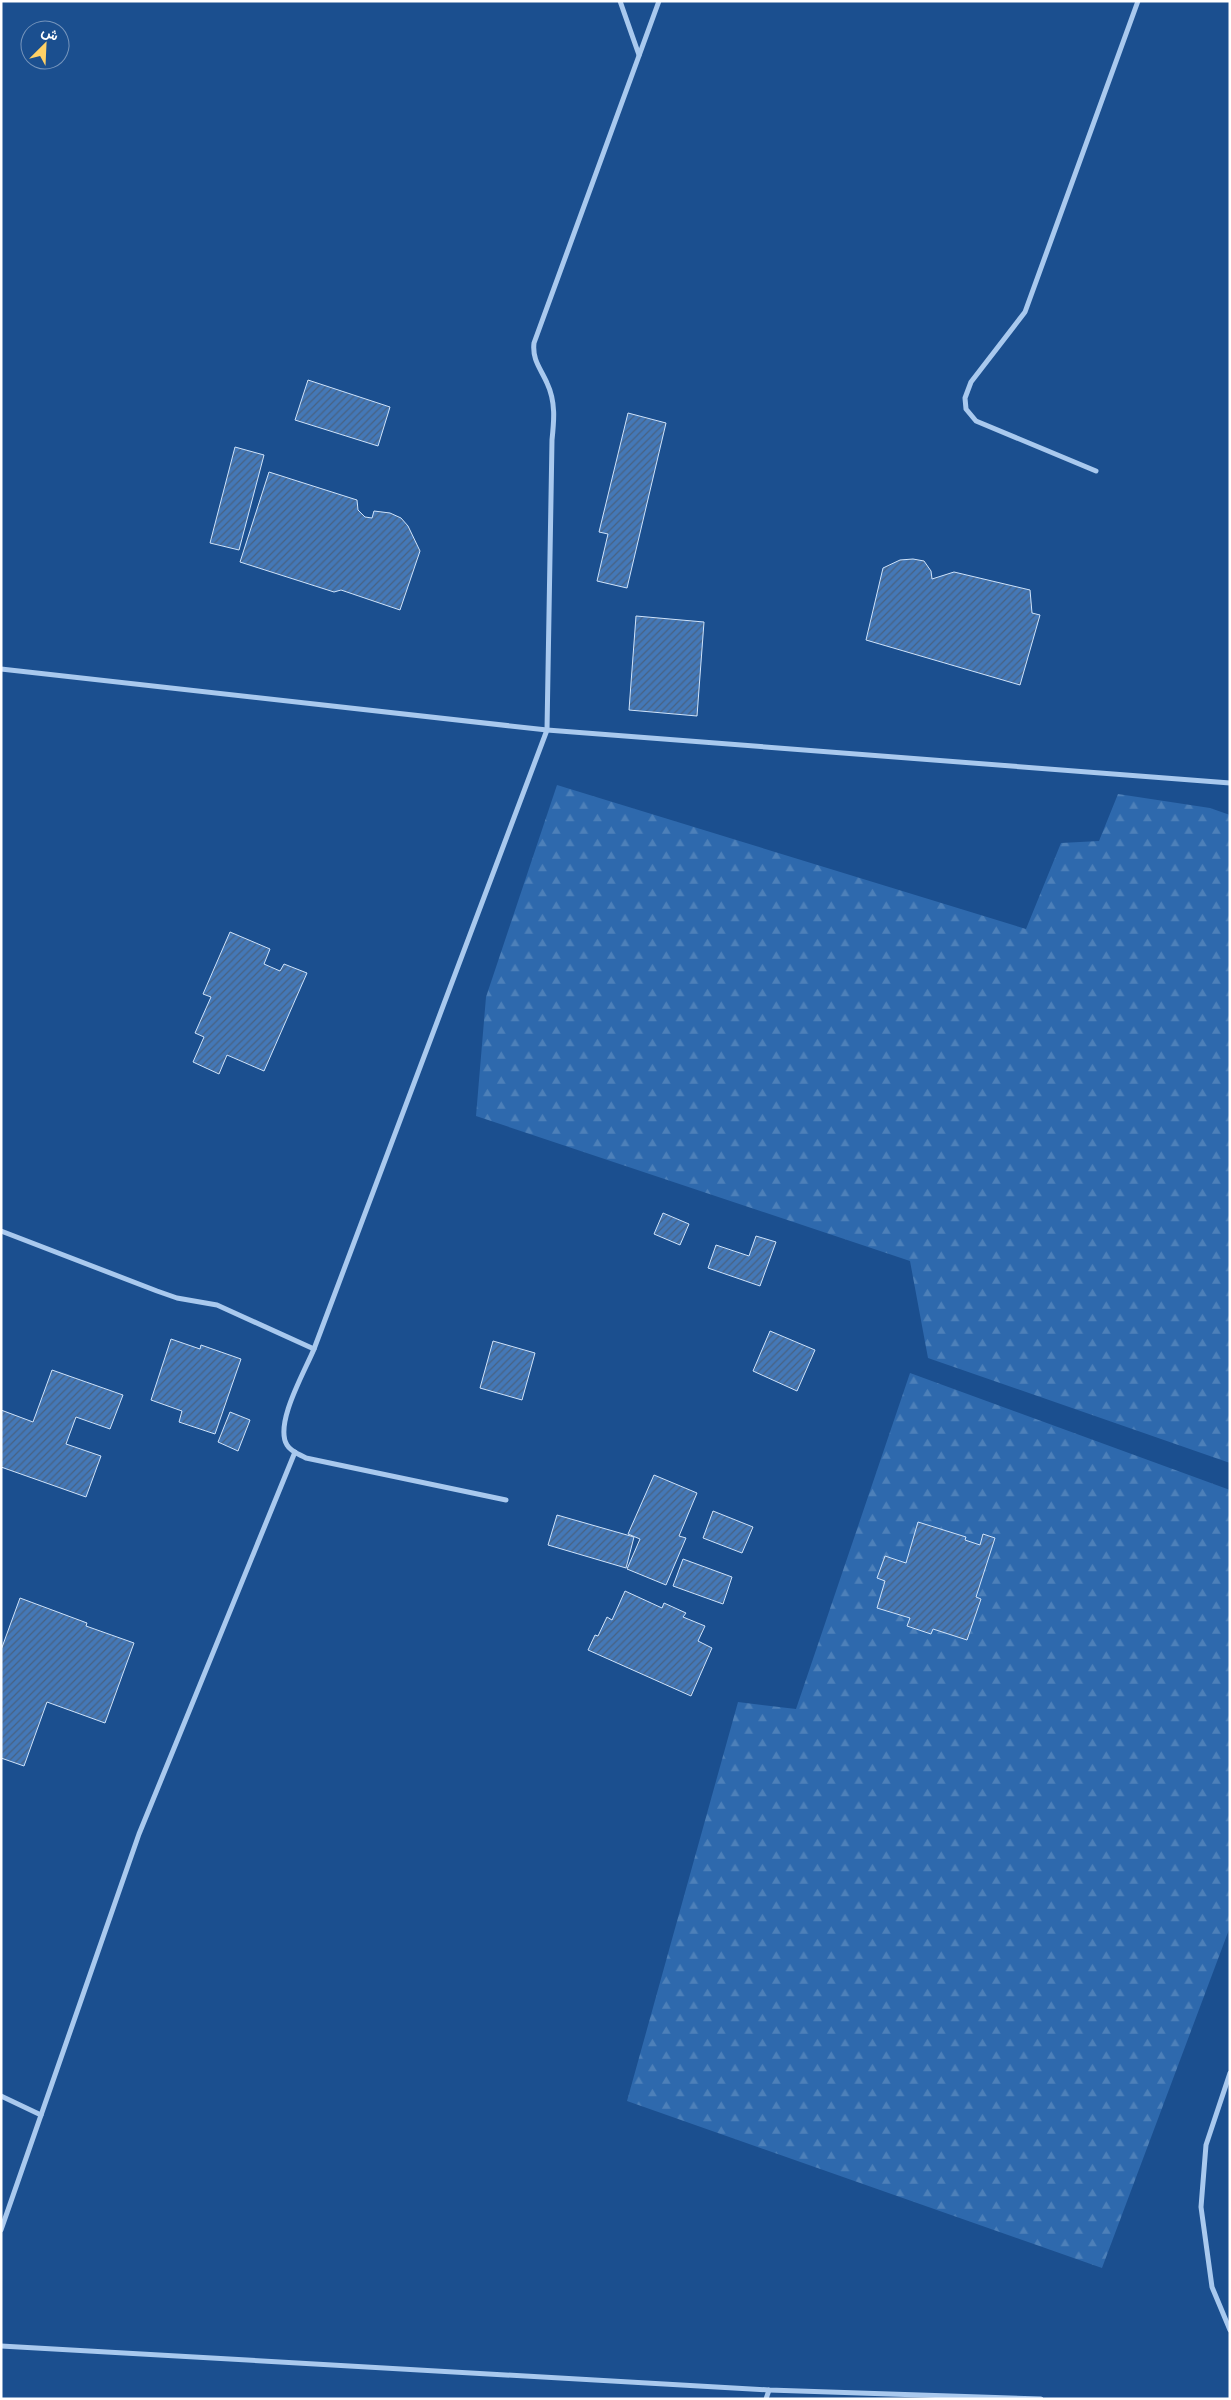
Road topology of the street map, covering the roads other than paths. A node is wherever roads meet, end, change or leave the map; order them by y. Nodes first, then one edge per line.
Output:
1 (620, 1) edge
2 (659, 1) edge
3 (1138, 1) edge
4 (639, 56) junction
5 (1096, 471) dead end
6 (1, 669) edge
7 (547, 730) junction
8 (1230, 783) edge
9 (1, 1231) edge
10 (314, 1349) junction
11 (294, 1452) junction
12 (506, 1500) dead end
13 (1230, 2073) edge
14 (1, 2096) edge
15 (41, 2115) junction
16 (1, 2230) edge
17 (1230, 2330) edge
18 (1, 2346) edge
19 (769, 2390) junction
20 (766, 2399) edge
21 (1041, 2399) edge

1 - 4 street
2 - 4 street
3 - 5 street
4 - 7 street
6 - 7 street
7 - 8 street
7 - 10 street
9 - 10 street
10 - 11 street
11 - 12 street
11 - 15 street
13 - 17 street
14 - 15 street
15 - 16 street
18 - 19 street
19 - 20 street
19 - 21 street

